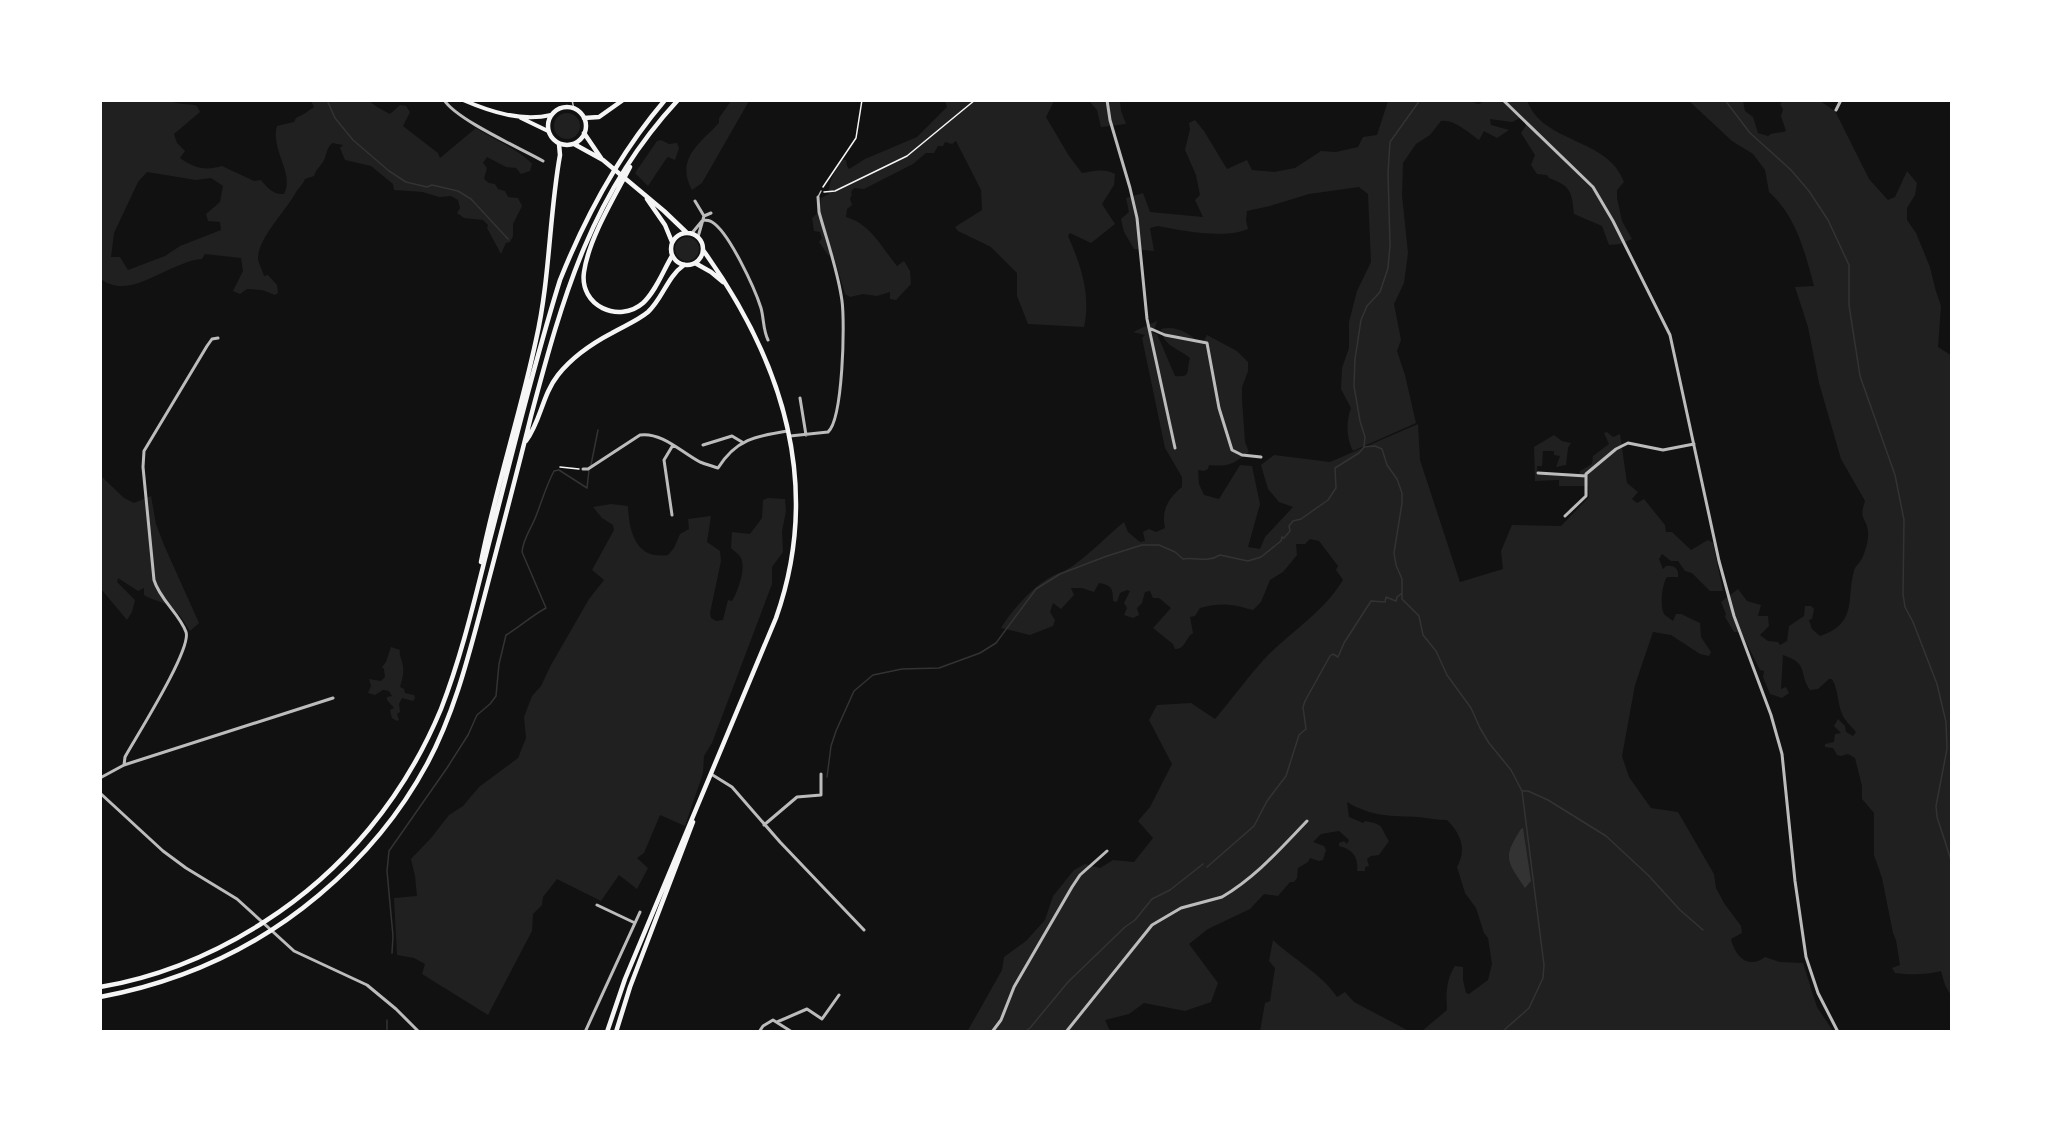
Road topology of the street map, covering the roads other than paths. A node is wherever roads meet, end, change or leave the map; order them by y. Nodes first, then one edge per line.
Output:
1 (444, 100) edge
2 (463, 100) edge
3 (572, 100) edge
4 (623, 100) edge
5 (665, 100) edge
6 (678, 100) edge
7 (1107, 100) edge
8 (1503, 100) edge
9 (1841, 100) edge
10 (574, 109) junction
11 (1836, 110) dead end
12 (551, 115) junction
13 (517, 116) junction
14 (584, 118) junction
15 (548, 131) junction
16 (584, 133) junction
17 (559, 144) junction
18 (574, 144) junction
19 (638, 151) junction
20 (603, 160) junction
21 (543, 161) dead end
22 (821, 190) road end
23 (646, 197) junction
24 (818, 197) joint
25 (695, 201) dead end
26 (711, 213) dead end
27 (703, 218) junction
28 (689, 233) junction
29 (698, 237) junction
30 (672, 242) junction
31 (703, 250) junction
32 (672, 256) junction
33 (695, 263) junction
34 (684, 265) junction
35 (727, 287) junction
36 (1149, 328) junction
37 (218, 338) dead end
38 (768, 340) dead end
39 (800, 398) dead end
40 (790, 433) junction
41 (806, 435) junction
42 (742, 442) junction
43 (525, 443) junction
44 (1694, 444) junction
45 (673, 445) junction
46 (703, 445) dead end
47 (1175, 448) dead end
48 (1261, 457) dead end
49 (582, 469) road end
50 (1538, 473) dead end
51 (1586, 476) junction
52 (672, 515) dead end
53 (1565, 516) dead end
54 (472, 606) junction
55 (333, 698) dead end
56 (124, 765) junction
57 (711, 774) junction
58 (822, 774) dead end
59 (100, 778) edge
60 (100, 793) edge
61 (697, 808) junction
62 (1307, 821) dead end
63 (764, 825) junction
64 (1107, 851) dead end
65 (597, 905) dead end
66 (640, 912) dead end
67 (635, 924) junction
68 (864, 930) dead end
69 (100, 987) edge
70 (839, 995) dead end
71 (100, 997) edge
72 (777, 1022) junction
73 (419, 1032) edge
74 (585, 1032) edge
75 (608, 1032) edge
76 (616, 1032) edge
77 (759, 1032) edge
78 (792, 1032) edge
79 (992, 1032) edge
80 (1066, 1032) edge
81 (1838, 1032) edge

1 - 21 street
2 - 13 main road
3 - 10 lane
4 - 14 main road
5 - 54 main road
6 - 19 main road
7 - 36 street
8 - 44 street
9 - 11 street
10 - 12 main road
10 - 14 main road
12 - 13 main road
12 - 15 main road
13 - 15 main road
14 - 16 main road
15 - 17 main road
16 - 18 main road
16 - 20 main road
17 - 18 main road
17 - 54 main road
18 - 20 main road
19 - 32 main road
19 - 43 main road
20 - 23 main road
22 - 24 lane
23 - 28 main road
23 - 30 main road
24 - 41 street
25 - 27 street
26 - 27 street
27 - 28 street
27 - 29 street
27 - 38 street
28 - 29 main road
28 - 30 main road
29 - 31 main road
30 - 32 main road
31 - 33 main road
31 - 35 main road
32 - 34 main road
33 - 34 main road
33 - 35 main road
34 - 43 main road
35 - 40 main road
36 - 47 street
36 - 48 street
37 - 56 street
39 - 41 street
40 - 41 street
40 - 42 street
40 - 57 main road
42 - 45 street
42 - 46 street
43 - 71 main road
44 - 51 street
44 - 81 street
45 - 49 street
45 - 52 street
50 - 51 street
51 - 53 street
54 - 69 main road
55 - 56 street
56 - 59 street
57 - 61 main road
57 - 63 street
58 - 63 street
60 - 73 street
61 - 75 main road
61 - 76 main road
62 - 80 street
63 - 68 street
64 - 79 street
65 - 67 street
66 - 67 street
67 - 74 street
70 - 72 street
72 - 77 street
72 - 78 street

